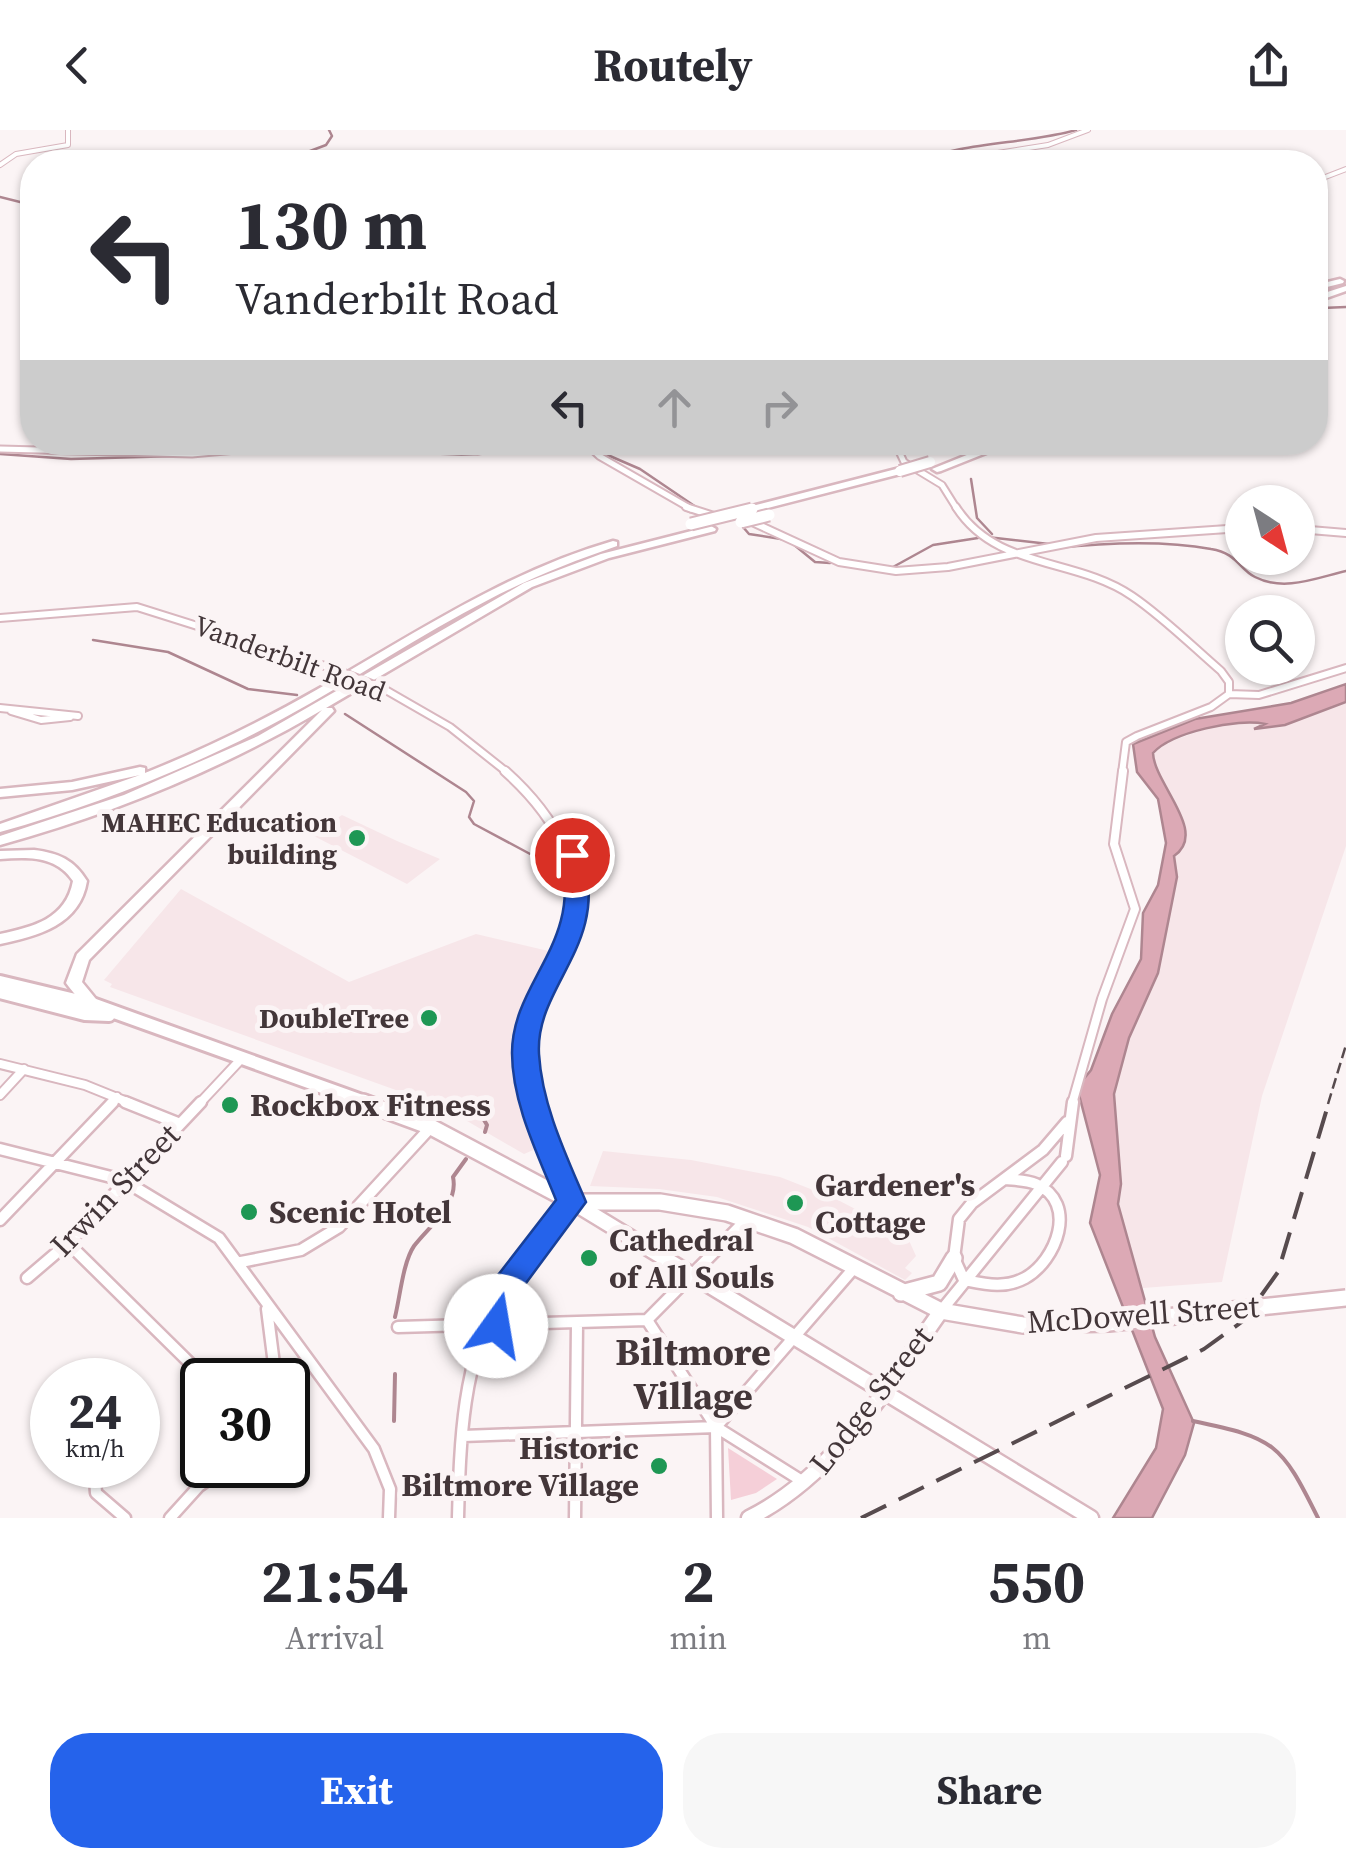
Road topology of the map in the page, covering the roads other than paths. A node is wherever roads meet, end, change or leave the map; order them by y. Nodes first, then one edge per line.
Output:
1 (68, 130) edge
2 (1088, 130) edge
3 (39, 150) edge
4 (1006, 150) edge
5 (598, 455) edge
6 (901, 455) edge
7 (957, 455) edge
8 (968, 455) edge
9 (933, 466) junction
10 (905, 475) junction
11 (1225, 529) edge
12 (1315, 531) edge
13 (1346, 533) edge
14 (1038, 548) junction
15 (1011, 553) junction
16 (1041, 560) junction
17 (0, 618) edge
18 (1346, 668) edge
19 (360, 683) junction
20 (1229, 694) junction
21 (1, 708) edge
22 (221, 745) junction
23 (0, 793) edge
24 (0, 828) edge
25 (0, 841) edge
26 (0, 854) edge
27 (0, 939) edge
28 (0, 982) edge
29 (0, 992) edge
30 (92, 1004) junction
31 (113, 1016) junction
32 (243, 1057) junction
33 (0, 1064) edge
34 (24, 1069) junction
35 (0, 1095) edge
36 (117, 1097) junction
37 (1067, 1122) junction
38 (180, 1124) junction
39 (432, 1127) junction
40 (0, 1149) edge
41 (53, 1164) junction
42 (1005, 1178) junction
43 (123, 1180) junction
44 (1040, 1187) junction
45 (572, 1202) junction
46 (748, 1218) junction
47 (0, 1220) edge
48 (68, 1244) junction
49 (954, 1258) junction
50 (241, 1262) junction
51 (854, 1268) junction
52 (27, 1278) dead end
53 (692, 1278) junction
54 (964, 1280) junction
55 (901, 1293) junction
56 (1346, 1298) edge
57 (267, 1304) junction
58 (940, 1311) junction
59 (647, 1320) junction
60 (576, 1324) junction
61 (488, 1326) junction
62 (398, 1327) dead end
63 (795, 1338) junction
64 (185, 1358) edge
65 (273, 1358) edge
66 (884, 1390) junction
67 (716, 1427) junction
68 (573, 1433) junction
69 (463, 1436) junction
70 (806, 1484) junction
71 (96, 1488) edge
72 (197, 1488) edge
73 (1070, 1513) edge
74 (125, 1518) edge
75 (170, 1518) edge
76 (390, 1518) edge
77 (458, 1518) edge
78 (575, 1518) edge
79 (717, 1518) edge
80 (749, 1518) edge
81 (1091, 1518) edge

1 - 3 street
2 - 4 street
5 - 15 street
6 - 15 street
7 - 9 highway
8 - 9 highway
9 - 10 highway
10 - 19 highway, bridge
10 - 22 highway, bridge
11 - 14 street
12 - 13 street
14 - 15 street
14 - 16 street
15 - 16 street
16 - 20 street
17 - 45 street, Vanderbilt Road, bridge
18 - 20 street
19 - 25 highway
19 - 30 highway
20 - 37 street
21 - 21 street
22 - 23 highway
22 - 24 highway
26 - 27 highway
28 - 30 main road
29 - 31 main road
30 - 31 main road
31 - 32 main road
32 - 38 street, Irwin Street
32 - 39 main road
33 - 34 street
34 - 35 street
34 - 36 street
36 - 38 street
36 - 41 street
37 - 42 street
37 - 44 street
38 - 43 street, Irwin Street
39 - 45 main road
39 - 50 street
40 - 41 street
41 - 43 street
41 - 47 street
42 - 44 street
42 - 49 street
43 - 48 street, Irwin Street
43 - 50 street
44 - 54 street
44 - 54 street
45 - 46 main road, McDowell Street
45 - 53 main road
45 - 61 street
46 - 51 main road, McDowell Street
46 - 53 street
48 - 52 street, Irwin Street
48 - 64 street
49 - 54 street
49 - 55 main road
50 - 57 street
51 - 55 main road, McDowell Street
51 - 63 street
53 - 59 street
53 - 63 main road
54 - 58 street
55 - 58 main road, McDowell Street
56 - 58 main road, McDowell Street, bridge
57 - 65 street
57 - 76 street
58 - 66 main road, Lodge Street
59 - 60 street
59 - 67 street
60 - 61 street
60 - 68 street
61 - 62 street
61 - 69 street
63 - 66 main road
63 - 67 street
66 - 70 main road, Lodge Street
66 - 73 main road
67 - 68 street
67 - 70 street
67 - 79 street
68 - 69 street
68 - 78 street
69 - 77 street
70 - 80 main road, Lodge Street
71 - 74 street
72 - 75 street
73 - 81 main road

